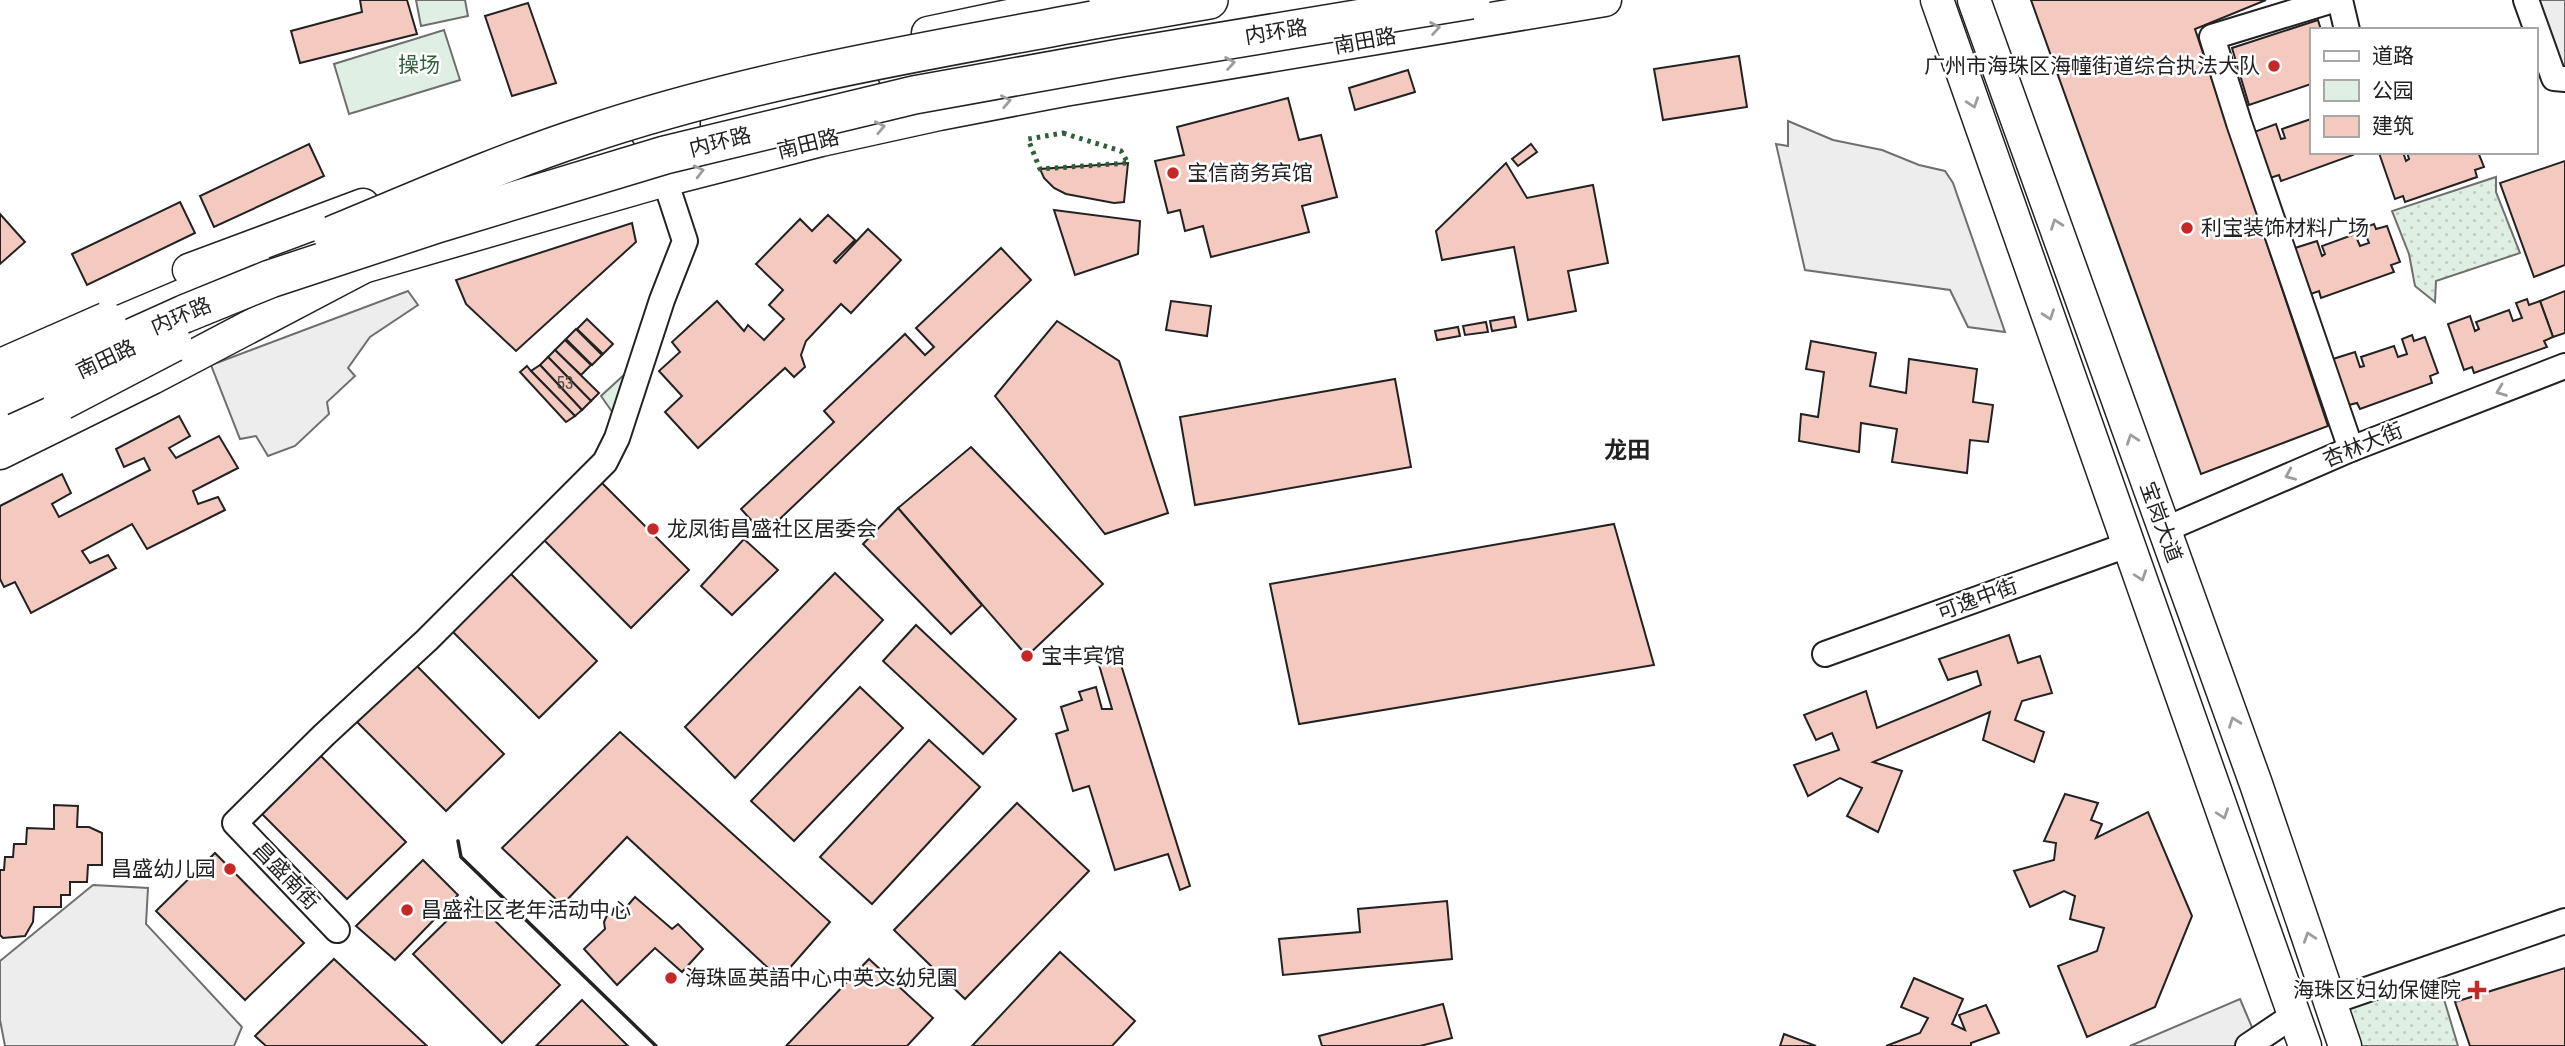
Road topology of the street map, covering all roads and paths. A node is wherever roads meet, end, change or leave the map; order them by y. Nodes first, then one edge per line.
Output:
1 (1209, 0) edge
2 (1352, 0) edge
3 (1369, 0) edge
4 (1471, 0) edge
5 (1605, 0) edge
6 (1917, 0) edge
7 (1974, 0) edge
8 (1996, 0) edge
9 (2333, 0) edge
10 (2340, 0) edge
11 (2526, 0) edge
12 (1088, 10) edge
13 (1942, 12) edge
14 (2347, 28) edge
15 (2535, 28) edge
16 (2537, 35) edge
17 (1987, 40) junction
18 (930, 74) junction
19 (2551, 79) edge
20 (812, 100) junction
21 (939, 114) junction
22 (821, 140) junction
23 (666, 180) junction
24 (439, 201) junction
25 (300, 249) junction
26 (236, 263) junction
27 (367, 265) junction
28 (124, 323) junction
29 (0, 352) edge
30 (2565, 366) edge
31 (0, 368) edge
32 (0, 376) edge
33 (152, 378) junction
34 (0, 397) edge
35 (0, 411) edge
36 (0, 434) edge
37 (2351, 449) junction
38 (0, 453) edge
39 (2164, 530) junction
40 (2130, 544) junction
41 (1825, 654) dead end
42 (2565, 921) edge
43 (337, 930) dead end
44 (2331, 1002) junction
45 (2294, 1015) junction
46 (2248, 1046) edge
47 (2305, 1046) edge
48 (2345, 1046) edge

1 - 12 highway
2 - 25 highway, 内环路, bridge
3 - 18 main road, 南田路
4 - 24 highway, 内环路, bridge
21 -> 5 main road, 南田路
6 - 13 main road
7 - 17 main road, 宝岗大道
8 - 17 main road
9 - 37 street
10 - 14 street
11 - 15 street
12 - 24 main road
12 - 25 highway, bridge
13 -> 40 main road, 宝岗大道
16 - 19 street
39 -> 17 main road, 宝岗大道
18 - 20 main road, 南田路
18 - 21 street
20 - 22 street
20 - 24 main road, 南田路
22 -> 21 main road, 南田路
23 -> 22 main road, 南田路
23 - 27 main road, 南田路
23 - 43 street, 昌盛南街
24 - 25 main road, 南田路
24 - 26 main road
24 - 34 highway, 内环路, bridge
24 - 36 highway, bridge
25 - 26 main road
25 - 31 highway, 内环路, bridge
26 - 28 main road, 南田路
26 - 28 main road
27 - 28 main road, 南田路
27 - 33 main road
28 - 29 main road
28 - 32 main road, 南田路
28 - 33 street
28 - 35 main road, 南田路
30 -> 37 street, 杏林大街
33 - 38 main road
37 -> 39 street, 杏林大街
44 -> 39 main road, 宝岗大道
40 - 41 street, 可逸中街
40 -> 45 main road, 宝岗大道
42 - 44 street
44 - 45 main road
44 - 48 main road, 宝岗大道
45 - 46 street
45 - 47 main road, 宝岗大道

